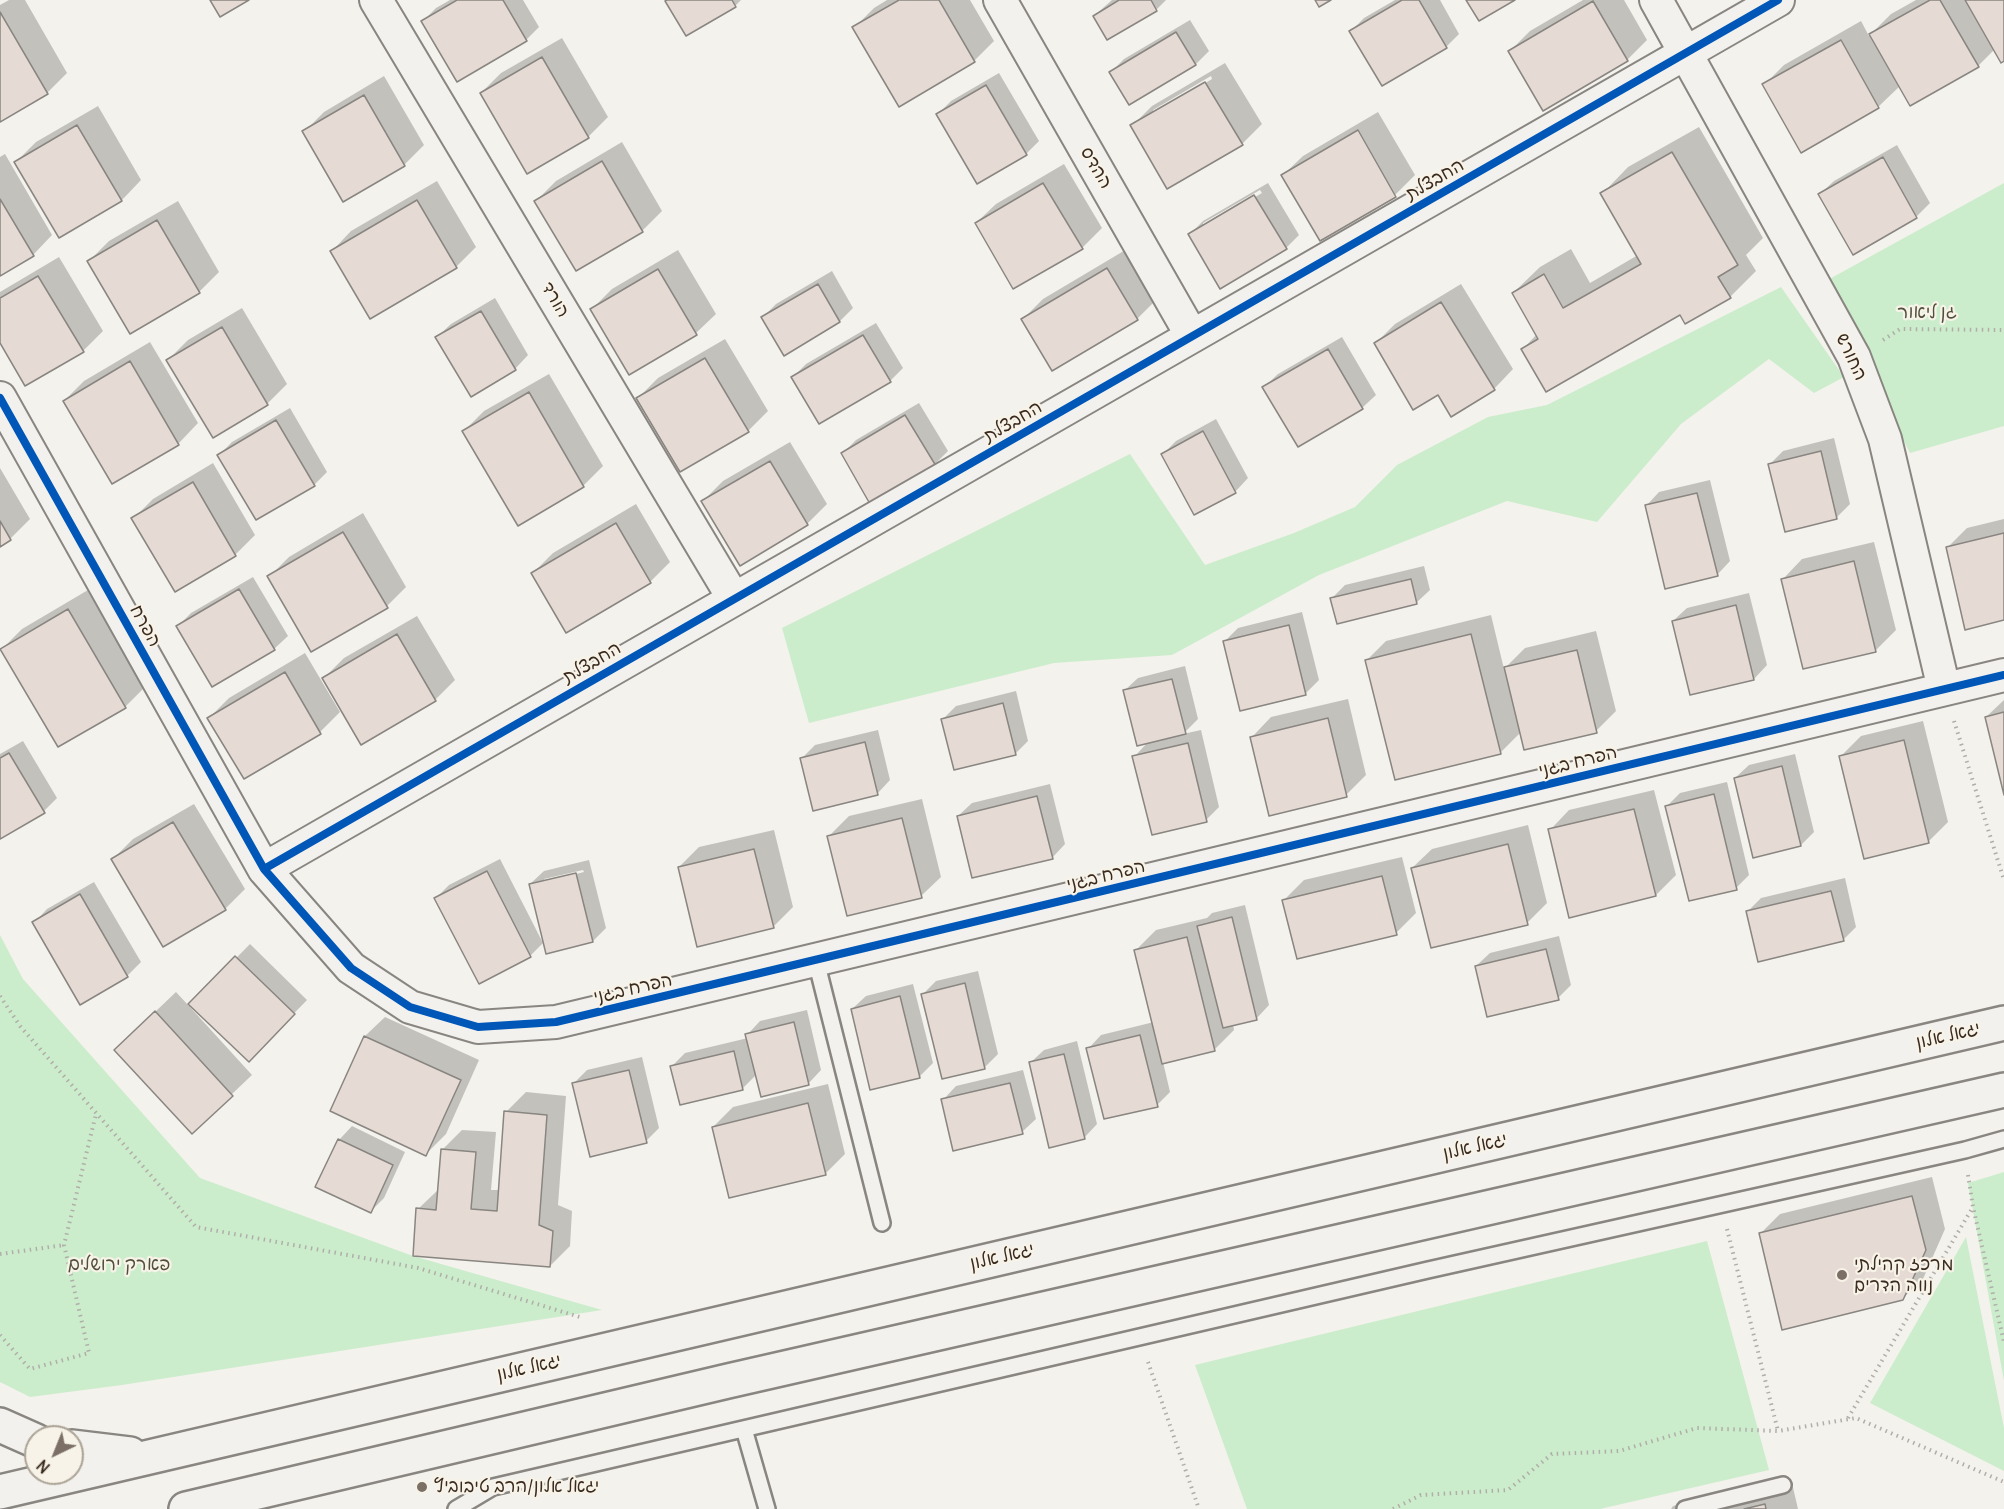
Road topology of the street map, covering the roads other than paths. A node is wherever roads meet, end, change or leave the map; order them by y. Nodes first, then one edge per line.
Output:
1 (376, 0) edge
2 (1000, 0) edge
3 (1656, 0) edge
4 (1778, 0) edge
5 (1686, 53) junction
6 (1192, 336) junction
7 (0, 398) edge
8 (734, 599) junction
9 (2004, 675) edge
10 (1944, 689) junction
11 (264, 869) junction
12 (816, 961) junction
13 (2004, 1023) edge
14 (2004, 1090) edge
15 (2004, 1139) edge
16 (882, 1223) dead end
17 (0, 1425) edge
18 (744, 1429) junction
19 (24, 1436) edge
20 (84, 1448) edge
21 (153, 1457) junction
22 (1783, 1485) dead end
23 (0, 1492) edge
24 (186, 1509) edge
25 (456, 1509) edge
26 (767, 1509) edge
27 (1685, 1509) edge

1 - 8 street, הורד
2 - 6 street, ההדס
3 - 5 street, החורש
4 - 5 street, החבצלת
5 - 6 street, החבצלת
5 - 10 street, החורש
6 - 8 street, החבצלת
7 - 11 street, הפרח
8 - 11 street, החבצלת
9 - 10 street, הפרח בגני
10 - 12 street, הפרח בגני
11 - 12 street, הפרח בגני
12 - 16 lane
13 - 21 main road, יגאל אלון
14 - 24 main road
15 - 18 lane
17 - 19 main road
18 - 25 lane
18 - 26 lane
20 - 21 main road
21 - 23 main road, יגאל אלון
22 - 27 lane

